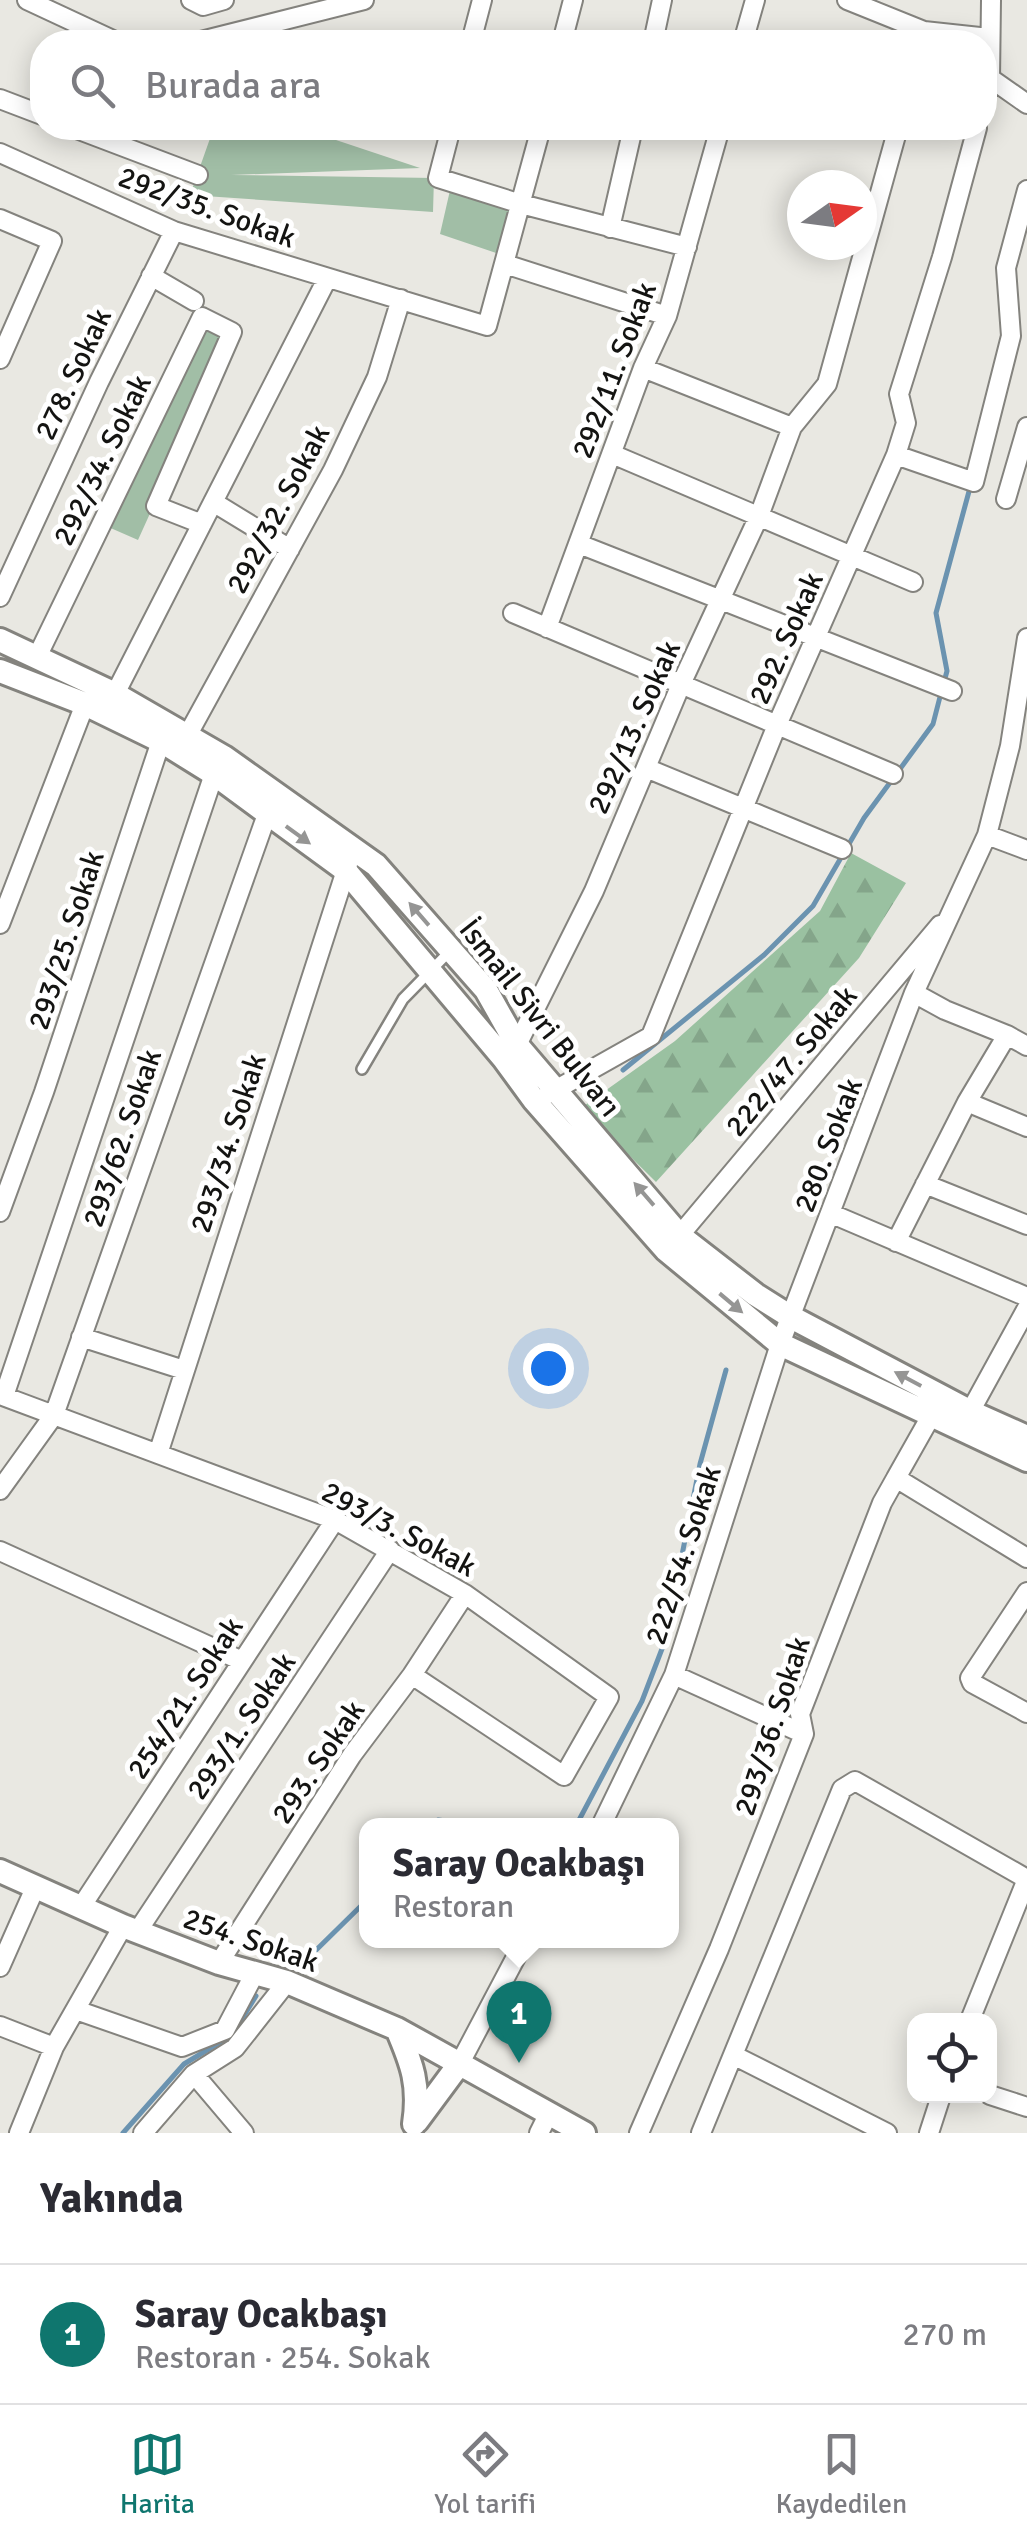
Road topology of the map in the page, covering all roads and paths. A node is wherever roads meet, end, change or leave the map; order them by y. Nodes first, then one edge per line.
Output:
1 (27, 0) edge
2 (191, 0) edge
3 (224, 0) edge
4 (364, 0) edge
5 (482, 0) edge
6 (573, 0) edge
7 (662, 0) edge
8 (755, 0) edge
9 (847, 0) edge
10 (992, 0) edge
11 (91, 30) edge
12 (245, 30) edge
13 (474, 30) edge
14 (565, 30) edge
15 (655, 30) edge
16 (746, 30) edge
17 (908, 30) edge
18 (990, 30) edge
19 (997, 83) edge
20 (0, 99) edge
21 (1027, 104) edge
22 (30, 110) edge
23 (106, 140) edge
24 (448, 140) edge
25 (538, 140) edge
26 (630, 140) edge
27 (717, 140) edge
28 (895, 140) edge
29 (974, 140) edge
30 (0, 153) edge
31 (198, 175) dead end
32 (1027, 190) edge
33 (522, 204) junction
34 (0, 219) edge
35 (610, 228) junction
36 (174, 231) junction
37 (687, 247) junction
38 (505, 264) junction
39 (151, 276) junction
40 (327, 279) junction
41 (401, 299) junction
42 (194, 301) dead end
43 (667, 316) junction
44 (232, 332) joint
45 (0, 359) edge
46 (643, 368) junction
47 (792, 427) junction
48 (1027, 427) edge
49 (612, 454) junction
50 (896, 455) junction
51 (1006, 500) dead end
52 (213, 502) junction
53 (759, 516) junction
54 (202, 524) junction
55 (579, 544) junction
56 (290, 549) junction
57 (854, 555) junction
58 (913, 582) dead end
59 (0, 596) edge
60 (721, 602) junction
61 (513, 613) dead end
62 (546, 628) junction
63 (814, 638) junction
64 (1027, 638) edge
65 (0, 640) edge
66 (37, 656) junction
67 (0, 670) edge
68 (682, 682) junction
69 (952, 691) dead end
70 (114, 694) junction
71 (86, 704) junction
72 (777, 725) junction
73 (186, 738) junction
74 (161, 741) junction
75 (646, 768) junction
76 (214, 774) junction
77 (893, 774) dead end
78 (271, 803) junction
79 (744, 810) junction
80 (987, 836) junction
81 (842, 849) dead end
82 (1027, 850) edge
83 (350, 860) junction
84 (956, 906) junction
85 (0, 924) edge
86 (451, 950) junction
87 (430, 971) junction
88 (914, 993) junction
89 (1007, 1034) junction
90 (517, 1045) junction
91 (1027, 1046) edge
92 (362, 1069) dead end
93 (544, 1095) junction
94 (968, 1102) junction
95 (1027, 1127) edge
96 (926, 1184) junction
97 (0, 1212) edge
98 (832, 1214) junction
99 (1027, 1225) edge
100 (896, 1242) junction
101 (673, 1243) junction
102 (1027, 1297) edge
103 (1027, 1308) edge
104 (791, 1316) junction
105 (82, 1337) junction
106 (780, 1344) junction
107 (184, 1370) junction
108 (2, 1395) edge
109 (54, 1415) junction
110 (931, 1416) junction
111 (965, 1421) junction
112 (1027, 1437) edge
113 (158, 1454) junction
114 (1027, 1460) edge
115 (896, 1478) junction
116 (0, 1490) edge
117 (335, 1520) junction
118 (390, 1550) junction
119 (0, 1551) edge
120 (1027, 1558) edge
121 (1027, 1592) edge
122 (464, 1594) junction
123 (242, 1661) junction
124 (412, 1675) junction
125 (674, 1675) junction
126 (1027, 1713) edge
127 (804, 1734) junction
128 (605, 1818) edge
129 (0, 1871) edge
130 (1027, 1879) edge
131 (34, 1888) junction
132 (81, 1907) junction
133 (130, 1929) junction
134 (520, 1948) edge
135 (219, 1963) junction
136 (0, 1967) edge
137 (254, 1973) junction
138 (287, 1982) junction
139 (76, 2010) junction
140 (973, 2013) edge
141 (0, 2026) edge
142 (397, 2029) junction
143 (54, 2047) junction
144 (733, 2055) junction
145 (460, 2064) junction
146 (194, 2074) junction
147 (997, 2096) edge
148 (939, 2103) edge
149 (1027, 2107) edge
150 (544, 2123) edge
151 (411, 2128) edge
152 (19, 2133) edge
153 (143, 2133) edge
154 (244, 2133) edge
155 (584, 2133) edge
156 (639, 2133) edge
157 (701, 2133) edge
158 (887, 2133) edge
159 (928, 2133) edge

1 - 11 street
2 - 3 street
4 - 12 street
5 - 13 street
6 - 14 street
7 - 15 street
8 - 16 street
9 - 17 street
10 - 18 street
19 - 21 street
20 - 22 street
23 - 31 street
24 - 33 street
25 - 33 street
26 - 35 street
27 - 37 street, 292/11. Sokak
28 - 47 street, 292/13. Sokak
29 - 50 street, 292. Sokak
30 - 36 street, 292/35. Sokak
32 - 50 street
33 - 35 street
33 - 38 street
34 - 45 street
35 - 37 street
36 - 39 street, 278. Sokak
36 - 40 street, 292/35. Sokak
37 - 43 street, 292/11. Sokak
38 - 41 street, 292/35. Sokak
38 - 43 street
39 - 42 street
39 - 59 street, 278. Sokak
40 - 41 street, 292/35. Sokak
40 - 52 street
41 - 56 street, 292/32. Sokak
43 - 46 street, 292/11. Sokak
44 - 54 street, 292/32. Sokak
44 - 66 street, 292/34. Sokak
46 - 47 street
46 - 49 street, 292/11. Sokak
47 - 53 street, 292/13. Sokak
48 - 51 street
49 - 53 street
49 - 55 street, 292/11. Sokak
50 - 57 street, 292. Sokak
52 - 54 street
52 - 56 street
53 - 57 street
53 - 60 street, 292/13. Sokak
54 - 70 street, 292/32. Sokak
55 - 60 street
55 - 62 street, 292/11. Sokak
56 - 73 street, 292/32. Sokak
57 - 58 street
57 - 63 street, 292. Sokak
60 - 63 street
60 - 68 street, 292/13. Sokak
61 - 62 street
62 - 68 street
63 - 69 street
63 - 72 street, 292. Sokak
64 - 80 street, 280. Sokak
65 - 66 main road, İsmail Sivri Bulvarı
66 - 70 main road, İsmail Sivri Bulvarı
67 - 71 main road, İsmail Sivri Bulvarı
68 - 72 street
68 - 75 street, 292/13. Sokak
70 - 73 main road, İsmail Sivri Bulvarı
71 - 74 main road, İsmail Sivri Bulvarı
71 - 85 street
72 - 77 street
72 - 79 street, 292. Sokak
73 - 78 main road, İsmail Sivri Bulvarı
74 - 76 main road, İsmail Sivri Bulvarı
74 - 97 street, 293/25. Sokak
75 - 79 street
75 - 90 street, 292/13. Sokak
76 - 78 main road, İsmail Sivri Bulvarı
76 - 108 street
78 - 83 main road, İsmail Sivri Bulvarı
78 - 105 street, 293/62. Sokak
79 - 81 street
79 - 93 street, 292. Sokak
80 - 82 street
80 - 84 street, 280. Sokak
86 -> 83 main road, İsmail Sivri Bulvarı
83 - 87 main road, İsmail Sivri Bulvarı
83 - 107 street, 293/34. Sokak
84 - 88 street, 280. Sokak
84 - 101 street, 222/47. Sokak
86 - 87 lane
86 - 90 main road, İsmail Sivri Bulvarı
87 - 92 lane
87 - 93 main road, İsmail Sivri Bulvarı
88 - 89 street
88 - 98 street, 280. Sokak
89 - 91 street
89 - 94 street
90 - 93 main road, İsmail Sivri Bulvarı
93 - 101 main road, İsmail Sivri Bulvarı
94 - 95 street
94 - 96 street
96 - 99 street
96 - 100 street
98 - 100 street
98 - 104 street, 280. Sokak
100 - 102 street
101 - 104 main road, İsmail Sivri Bulvarı
101 -> 106 main road, İsmail Sivri Bulvarı
103 - 111 street
104 - 106 street, 222/54. Sokak
111 -> 104 main road, İsmail Sivri Bulvarı
105 - 107 street
105 - 109 street, 293/62. Sokak
106 - 110 main road, İsmail Sivri Bulvarı
106 - 125 street, 222/54. Sokak
107 - 113 street, 293/34. Sokak
108 - 109 street, 293/3. Sokak
109 - 113 street, 293/3. Sokak
109 - 116 street, 293/62. Sokak
110 - 111 main road, İsmail Sivri Bulvarı
110 - 115 street, 293/36. Sokak
111 - 112 main road, İsmail Sivri Bulvarı
111 - 114 main road, İsmail Sivri Bulvarı
113 - 117 street, 293/3. Sokak
115 - 120 street
115 - 127 street, 293/36. Sokak
117 - 118 street, 293/3. Sokak
117 - 123 street, 254/21. Sokak
118 - 122 street, 293/3. Sokak
118 - 133 street, 293/1. Sokak
119 - 123 street
121 - 126 street
122 - 124 street, 293. Sokak
122 - 124 street, 293/3. Sokak
123 - 132 street, 254/21. Sokak
124 - 135 street, 293. Sokak
125 - 127 street, 222/54. Sokak
125 - 128 street
127 - 156 street, 293/36. Sokak
129 - 131 main road, 254. Sokak
130 - 140 street
130 - 144 street
131 - 132 main road, 254. Sokak
131 - 136 street
132 - 133 main road, 254. Sokak
133 - 135 main road, 254. Sokak
133 - 139 street, 293/1. Sokak
134 - 145 street
135 - 137 main road, 254. Sokak
137 - 138 main road, 254. Sokak
137 - 139 street
138 - 142 main road, 254. Sokak
138 - 146 street
139 - 143 street, 293/1. Sokak
141 - 143 street
142 - 145 main road, 254. Sokak
142 - 151 main road
143 - 152 street, 293/1. Sokak
144 - 157 street
144 - 158 street
145 - 150 main road, 254. Sokak
145 - 151 main road
146 - 153 street
146 - 154 street
147 - 149 street
148 - 159 street
150 - 155 main road, 254. Sokak

